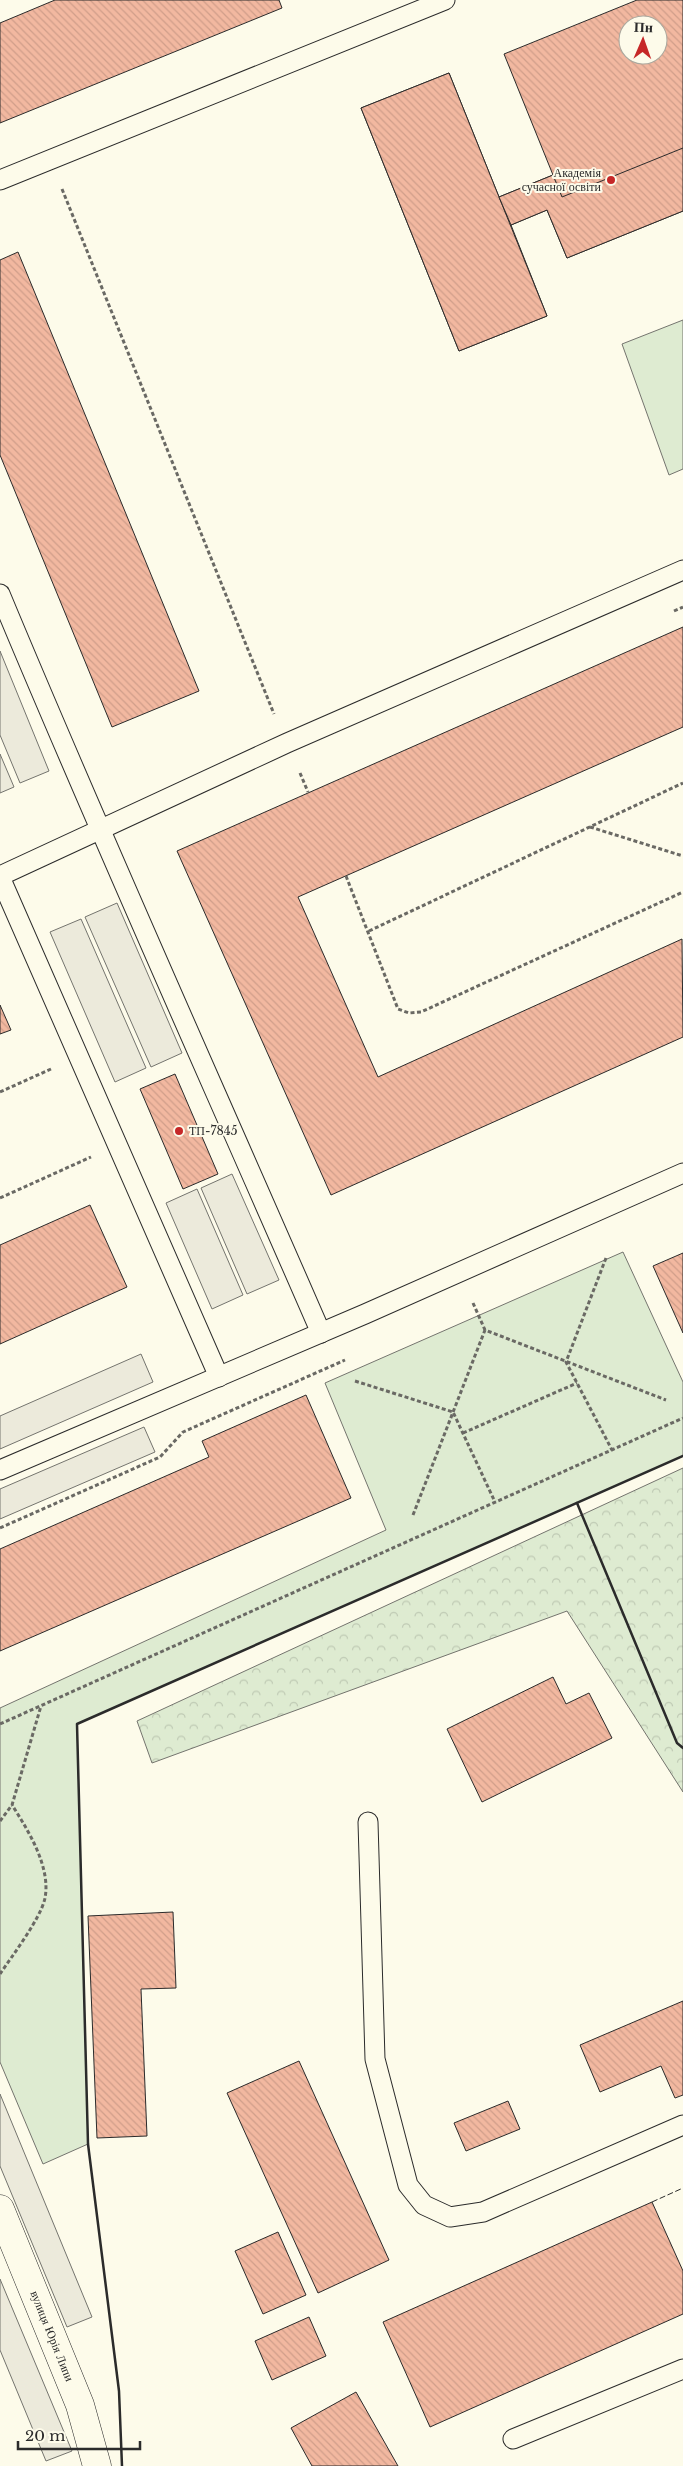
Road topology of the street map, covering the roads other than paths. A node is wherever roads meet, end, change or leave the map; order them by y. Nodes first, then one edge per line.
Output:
1 (445, 0) edge
2 (0, 180) edge
3 (683, 570) edge
4 (0, 594) edge
5 (100, 831) junction
6 (0, 877) edge
7 (683, 1173) edge
8 (321, 1333) junction
9 (219, 1377) junction
10 (0, 1470) edge
11 (368, 1822) dead end
12 (683, 2125) edge
13 (0, 2209) edge
14 (683, 2369) edge
15 (513, 2439) dead end
16 (97, 2466) edge

1 - 2 lane
3 - 5 lane
4 - 5 lane
5 - 6 lane
5 - 8 lane
6 - 9 lane
7 - 8 lane
8 - 9 lane
9 - 10 lane
11 - 12 lane
13 - 16 street, вулиця Юрія Липи
14 - 15 lane

